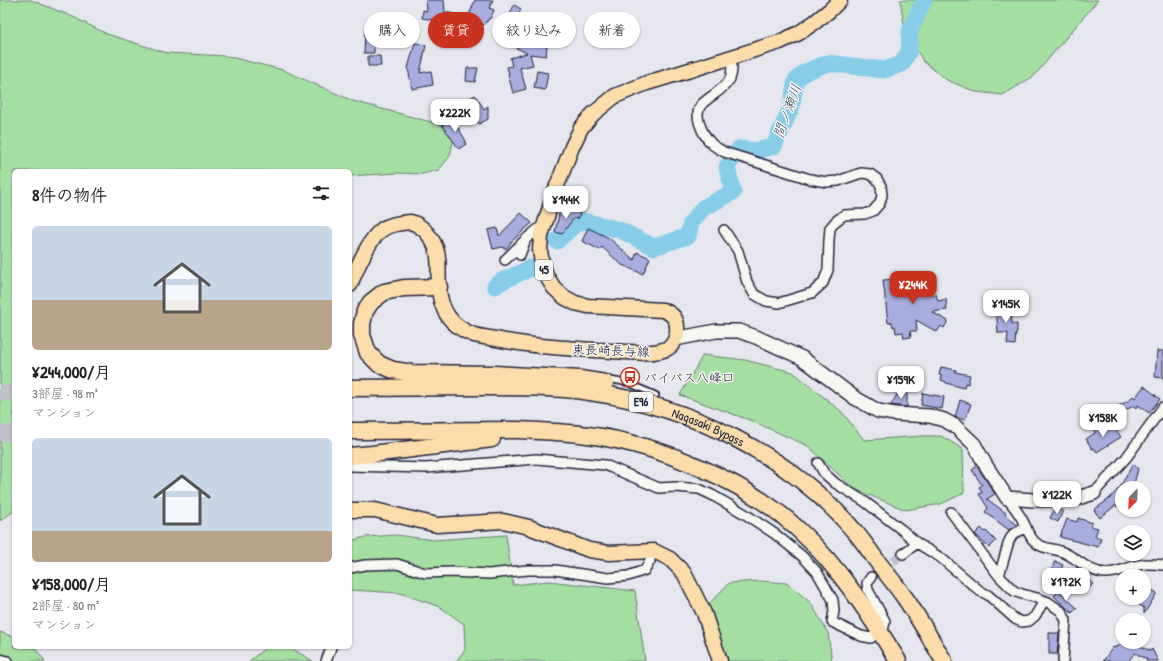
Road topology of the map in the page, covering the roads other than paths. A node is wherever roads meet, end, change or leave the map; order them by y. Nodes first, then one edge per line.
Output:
1 (840, 0) edge
2 (731, 58) junction
3 (545, 223) junction
4 (724, 230) dead end
5 (526, 239) junction
6 (520, 255) dead end
7 (505, 260) dead end
8 (352, 280) edge
9 (439, 287) junction
10 (676, 339) junction
11 (526, 377) junction
12 (447, 387) junction
13 (352, 388) edge
14 (1163, 407) edge
15 (352, 431) edge
16 (543, 431) junction
17 (589, 435) junction
18 (638, 451) dead end
19 (352, 456) edge
20 (656, 457) dead end
21 (818, 463) dead end
22 (352, 466) edge
23 (813, 490) junction
24 (749, 492) junction
25 (1094, 493) joint
26 (1007, 498) junction
27 (352, 510) edge
28 (951, 512) dead end
29 (1026, 528) junction
30 (917, 543) junction
31 (650, 551) junction
32 (903, 554) tunnel mouth
33 (1163, 565) edge
34 (352, 567) edge
35 (999, 576) junction
36 (871, 577) dead end
37 (1044, 601) junction
38 (884, 627) dead end
39 (872, 638) dead end
40 (330, 649) edge
41 (0, 659) edge
42 (8, 661) edge
43 (326, 661) edge
44 (720, 661) edge
45 (898, 661) edge
46 (944, 661) edge
47 (1063, 661) edge

1 - 2 main road, 45
2 - 3 main road, 45
2 - 4 street
3 - 5 street
3 - 10 main road, 45
5 - 6 street
5 - 7 street
8 - 9 main road, 東長崎長与線
9 - 10 main road, 東長崎長与線
9 - 11 highway
10 - 26 street
11 - 12 highway
11 - 23 highway
12 - 13 highway, Nagasaki Bypass / E96
12 - 23 highway, Nagasaki Bypass / E96
14 - 25 street
15 - 16 highway
16 - 17 highway
16 - 19 highway
17 - 18 lane
17 - 24 highway
20 - 24 lane
21 - 30 street
22 - 39 street
23 - 46 highway, Nagasaki Bypass / E96
24 - 45 highway
25 - 26 street
26 - 29 street
27 - 31 main road
28 - 35 street
29 - 33 street
29 - 35 street
30 - 32 street
30 - 37 street
31 - 34 street
31 - 44 main road
35 - 37 street
36 - 38 street
37 - 47 street
40 - 43 street
41 - 42 street

